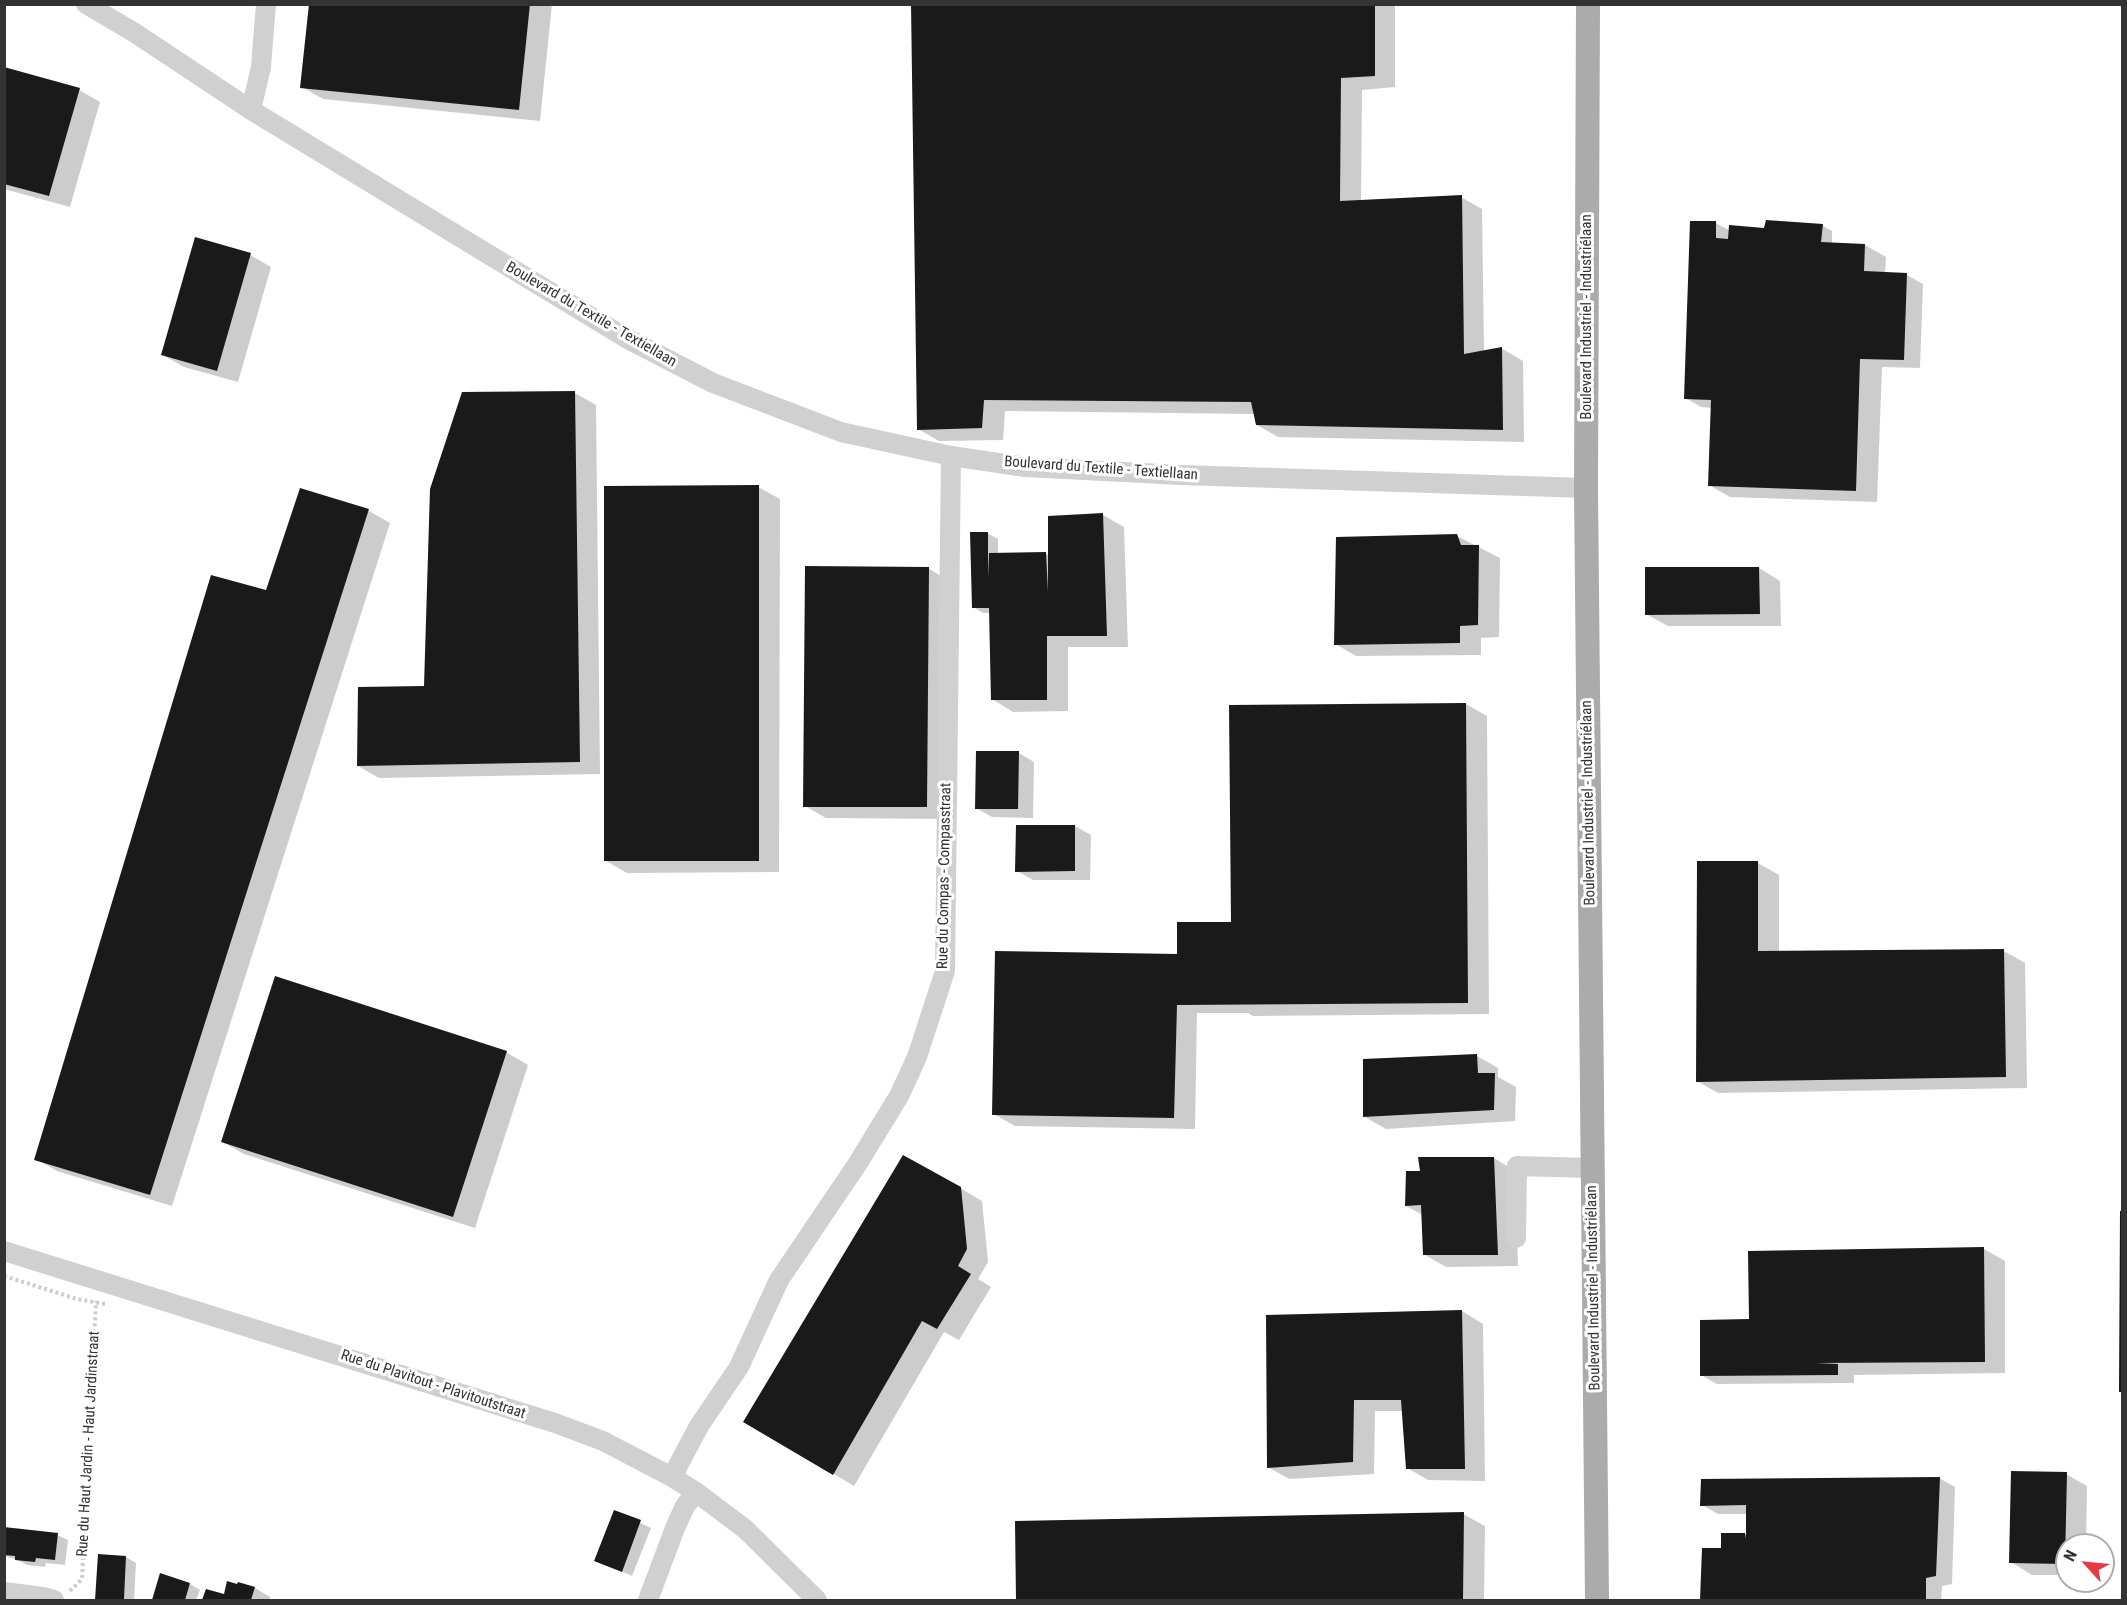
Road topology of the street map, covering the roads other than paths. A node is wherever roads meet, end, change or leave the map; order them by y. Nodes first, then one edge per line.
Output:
1 (86, 4) edge
2 (266, 4) edge
3 (1588, 4) edge
4 (251, 110) junction
5 (951, 456) junction
6 (1586, 488) junction
7 (1592, 1168) junction
8 (1516, 1238) dead end
9 (4, 1251) edge
10 (672, 1477) junction
11 (696, 1492) junction
12 (4, 1592) edge
13 (61, 1597) edge
14 (648, 1600) edge
15 (817, 1600) edge
16 (1597, 1600) edge

1 - 4 street, Boulevard du Textile - Textiellaan
2 - 4 street
3 - 6 main road, Boulevard Industriel - Industriélaan
4 - 5 street, Boulevard du Textile - Textiellaan
5 - 6 street, Boulevard du Textile - Textiellaan
5 - 10 street, Rue du Compas - Compasstraat
6 - 7 main road, Boulevard Industriel - Industriélaan
7 - 8 street
7 - 16 main road, Boulevard Industriel - Industriélaan
9 - 10 street, Rue du Plavitout - Plavitoutstraat
10 - 11 street, Rue du Plavitout - Plavitoutstraat
11 - 14 street
11 - 15 street, Rue du Plavitout - Plavitoutstraat
12 - 13 street

